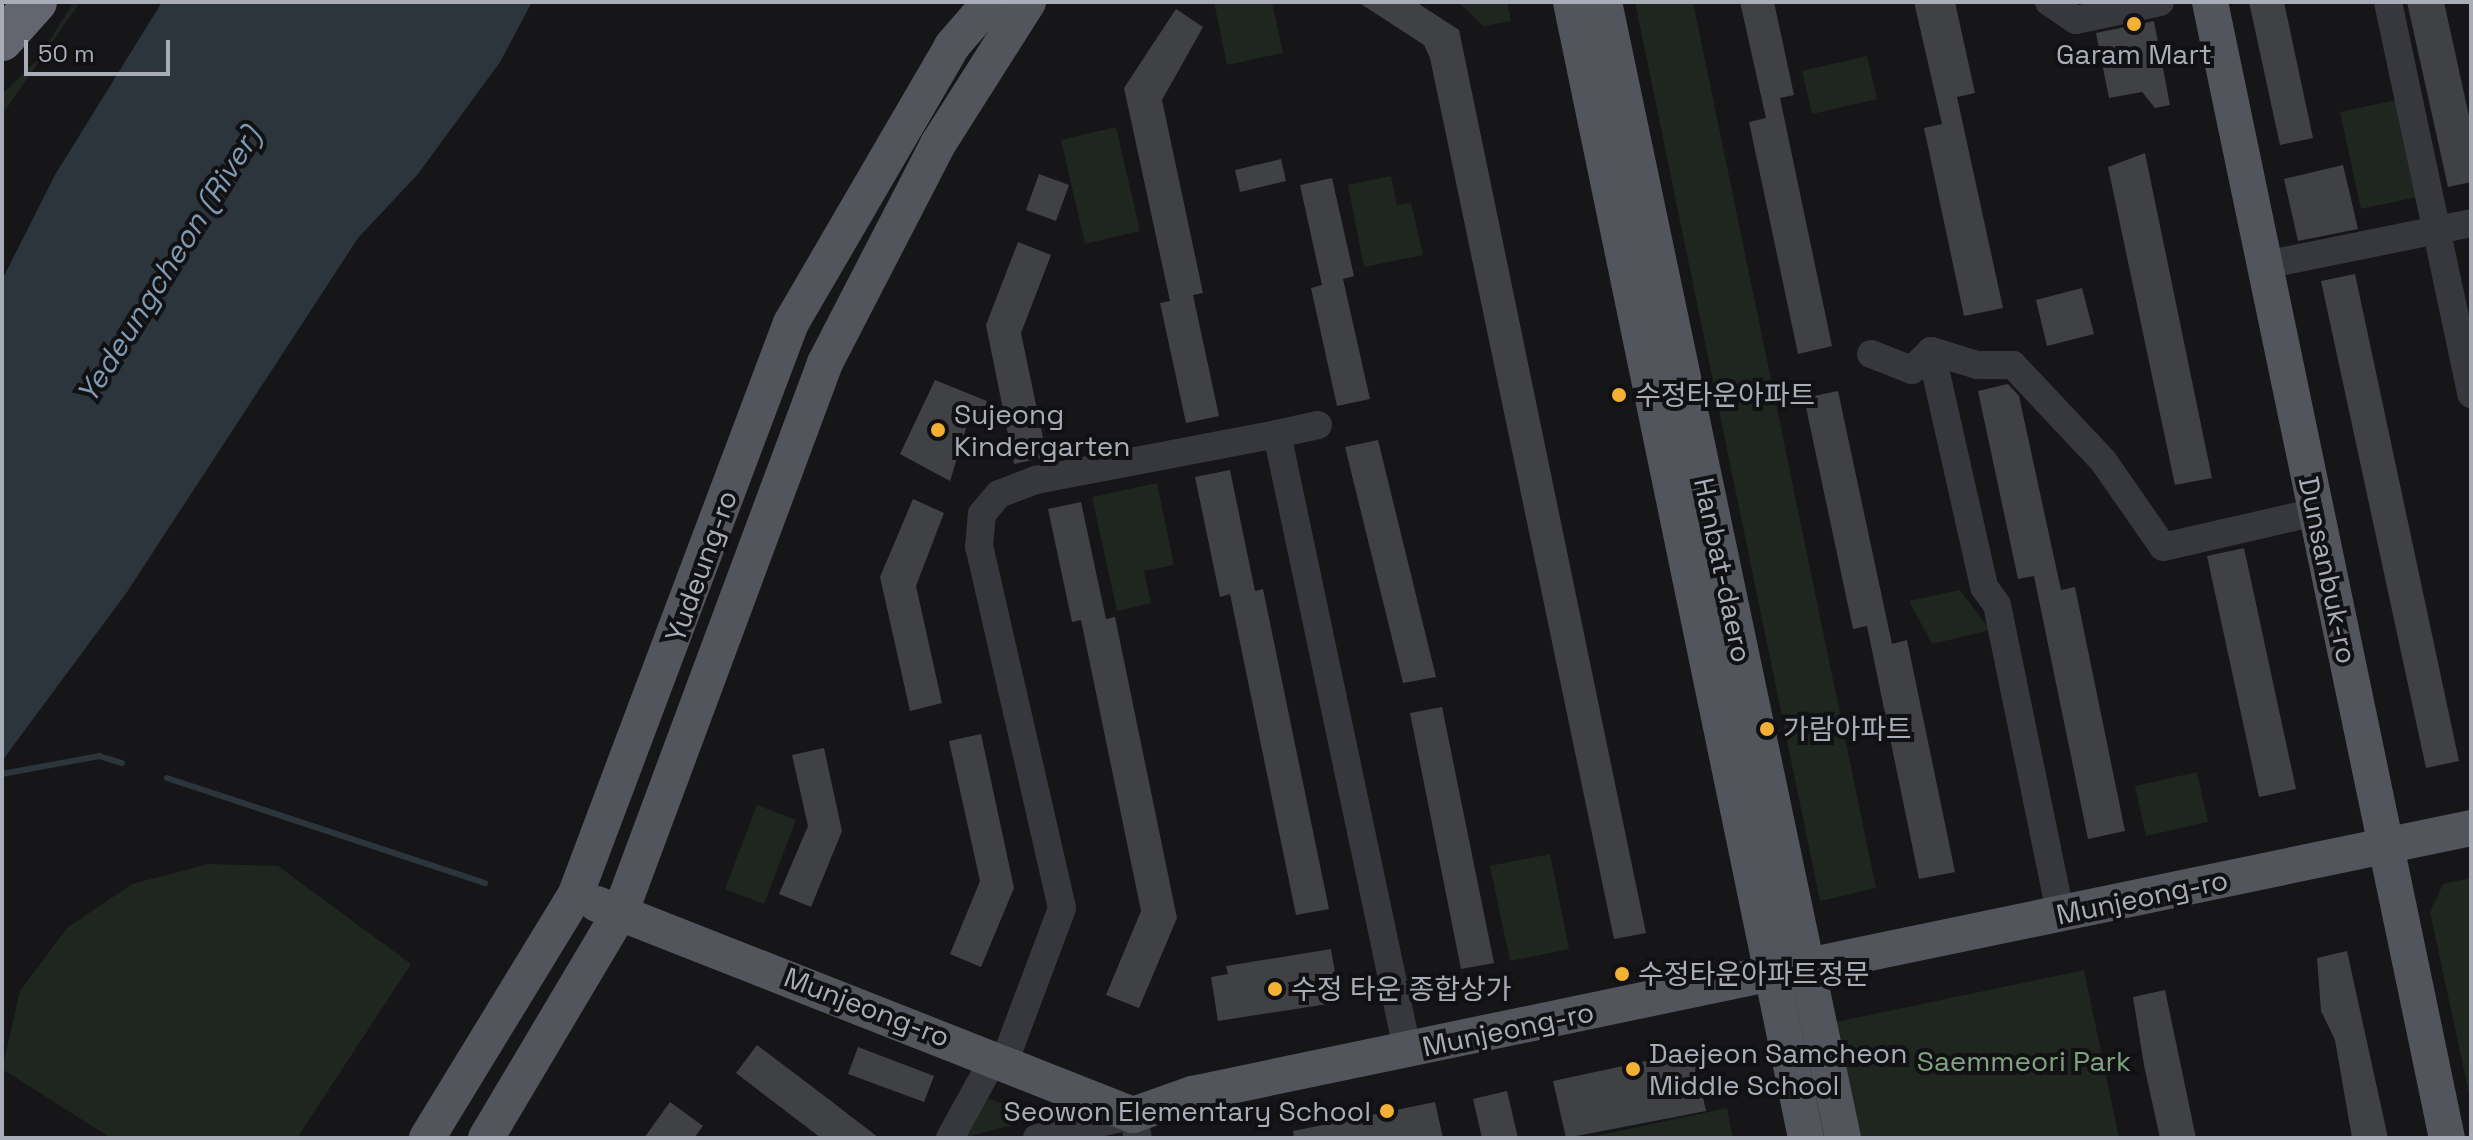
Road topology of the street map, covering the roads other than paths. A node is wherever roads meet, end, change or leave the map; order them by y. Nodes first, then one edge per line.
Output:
1 (36, 2) edge
2 (970, 2) edge
3 (990, 2) edge
4 (1028, 2) edge
5 (1049, 2) edge
6 (1571, 2) edge
7 (1604, 2) edge
8 (2049, 2) edge
9 (2160, 2) edge
10 (2210, 2) edge
11 (2388, 2) edge
12 (2, 40) edge
13 (952, 46) junction
14 (980, 73) junction
15 (2471, 223) edge
16 (2437, 230) junction
17 (2265, 265) junction
18 (1931, 351) junction
19 (1871, 354) dead end
20 (2471, 394) edge
21 (1318, 425) dead end
22 (1277, 434) junction
23 (2316, 512) junction
24 (2471, 828) edge
25 (2386, 846) junction
26 (575, 896) junction
27 (621, 911) junction
28 (2060, 913) junction
29 (1807, 966) junction
30 (1772, 973) junction
31 (1407, 1049) junction
32 (1000, 1058) junction
33 (1135, 1126) edge
34 (427, 1138) edge
35 (486, 1138) edge
36 (950, 1138) edge
37 (1037, 1138) edge
38 (1806, 1138) edge
39 (1843, 1138) edge
40 (2447, 1138) edge

1 - 12 highway
2 - 13 main road
3 - 13 main road, Yudeung-ro
4 - 14 main road, Yudeung-ro
5 - 14 main road
6 - 30 main road, Hanbat-daero
7 - 29 main road, Hanbat-daero
8 - 9 street
10 - 17 main road, Dunsanbuk-ro
11 - 16 street
13 - 26 main road, Yudeung-ro
14 - 27 main road, Yudeung-ro
15 - 16 street
16 - 17 street
16 - 20 street
17 - 23 main road, Dunsanbuk-ro
18 - 19 street
18 - 23 street
18 - 28 street
21 - 22 street
22 - 31 street
22 - 32 street
23 - 25 main road, Dunsanbuk-ro
24 - 25 main road, Munjeong-ro
25 - 28 main road, Munjeong-ro
25 - 40 main road, Dunsanbuk-ro
26 - 27 main road, Munjeong-ro
26 - 34 main road, Yudeung-ro
27 - 32 main road, Munjeong-ro
27 - 35 main road, Yudeung-ro
28 - 29 main road, Munjeong-ro
29 - 30 street, Munjeong-ro
29 - 39 main road, Hanbat-daero
30 - 31 main road, Munjeong-ro
30 - 38 main road, Hanbat-daero
31 - 33 main road, Munjeong-ro
32 - 33 main road, Munjeong-ro
32 - 36 street
33 - 37 street

